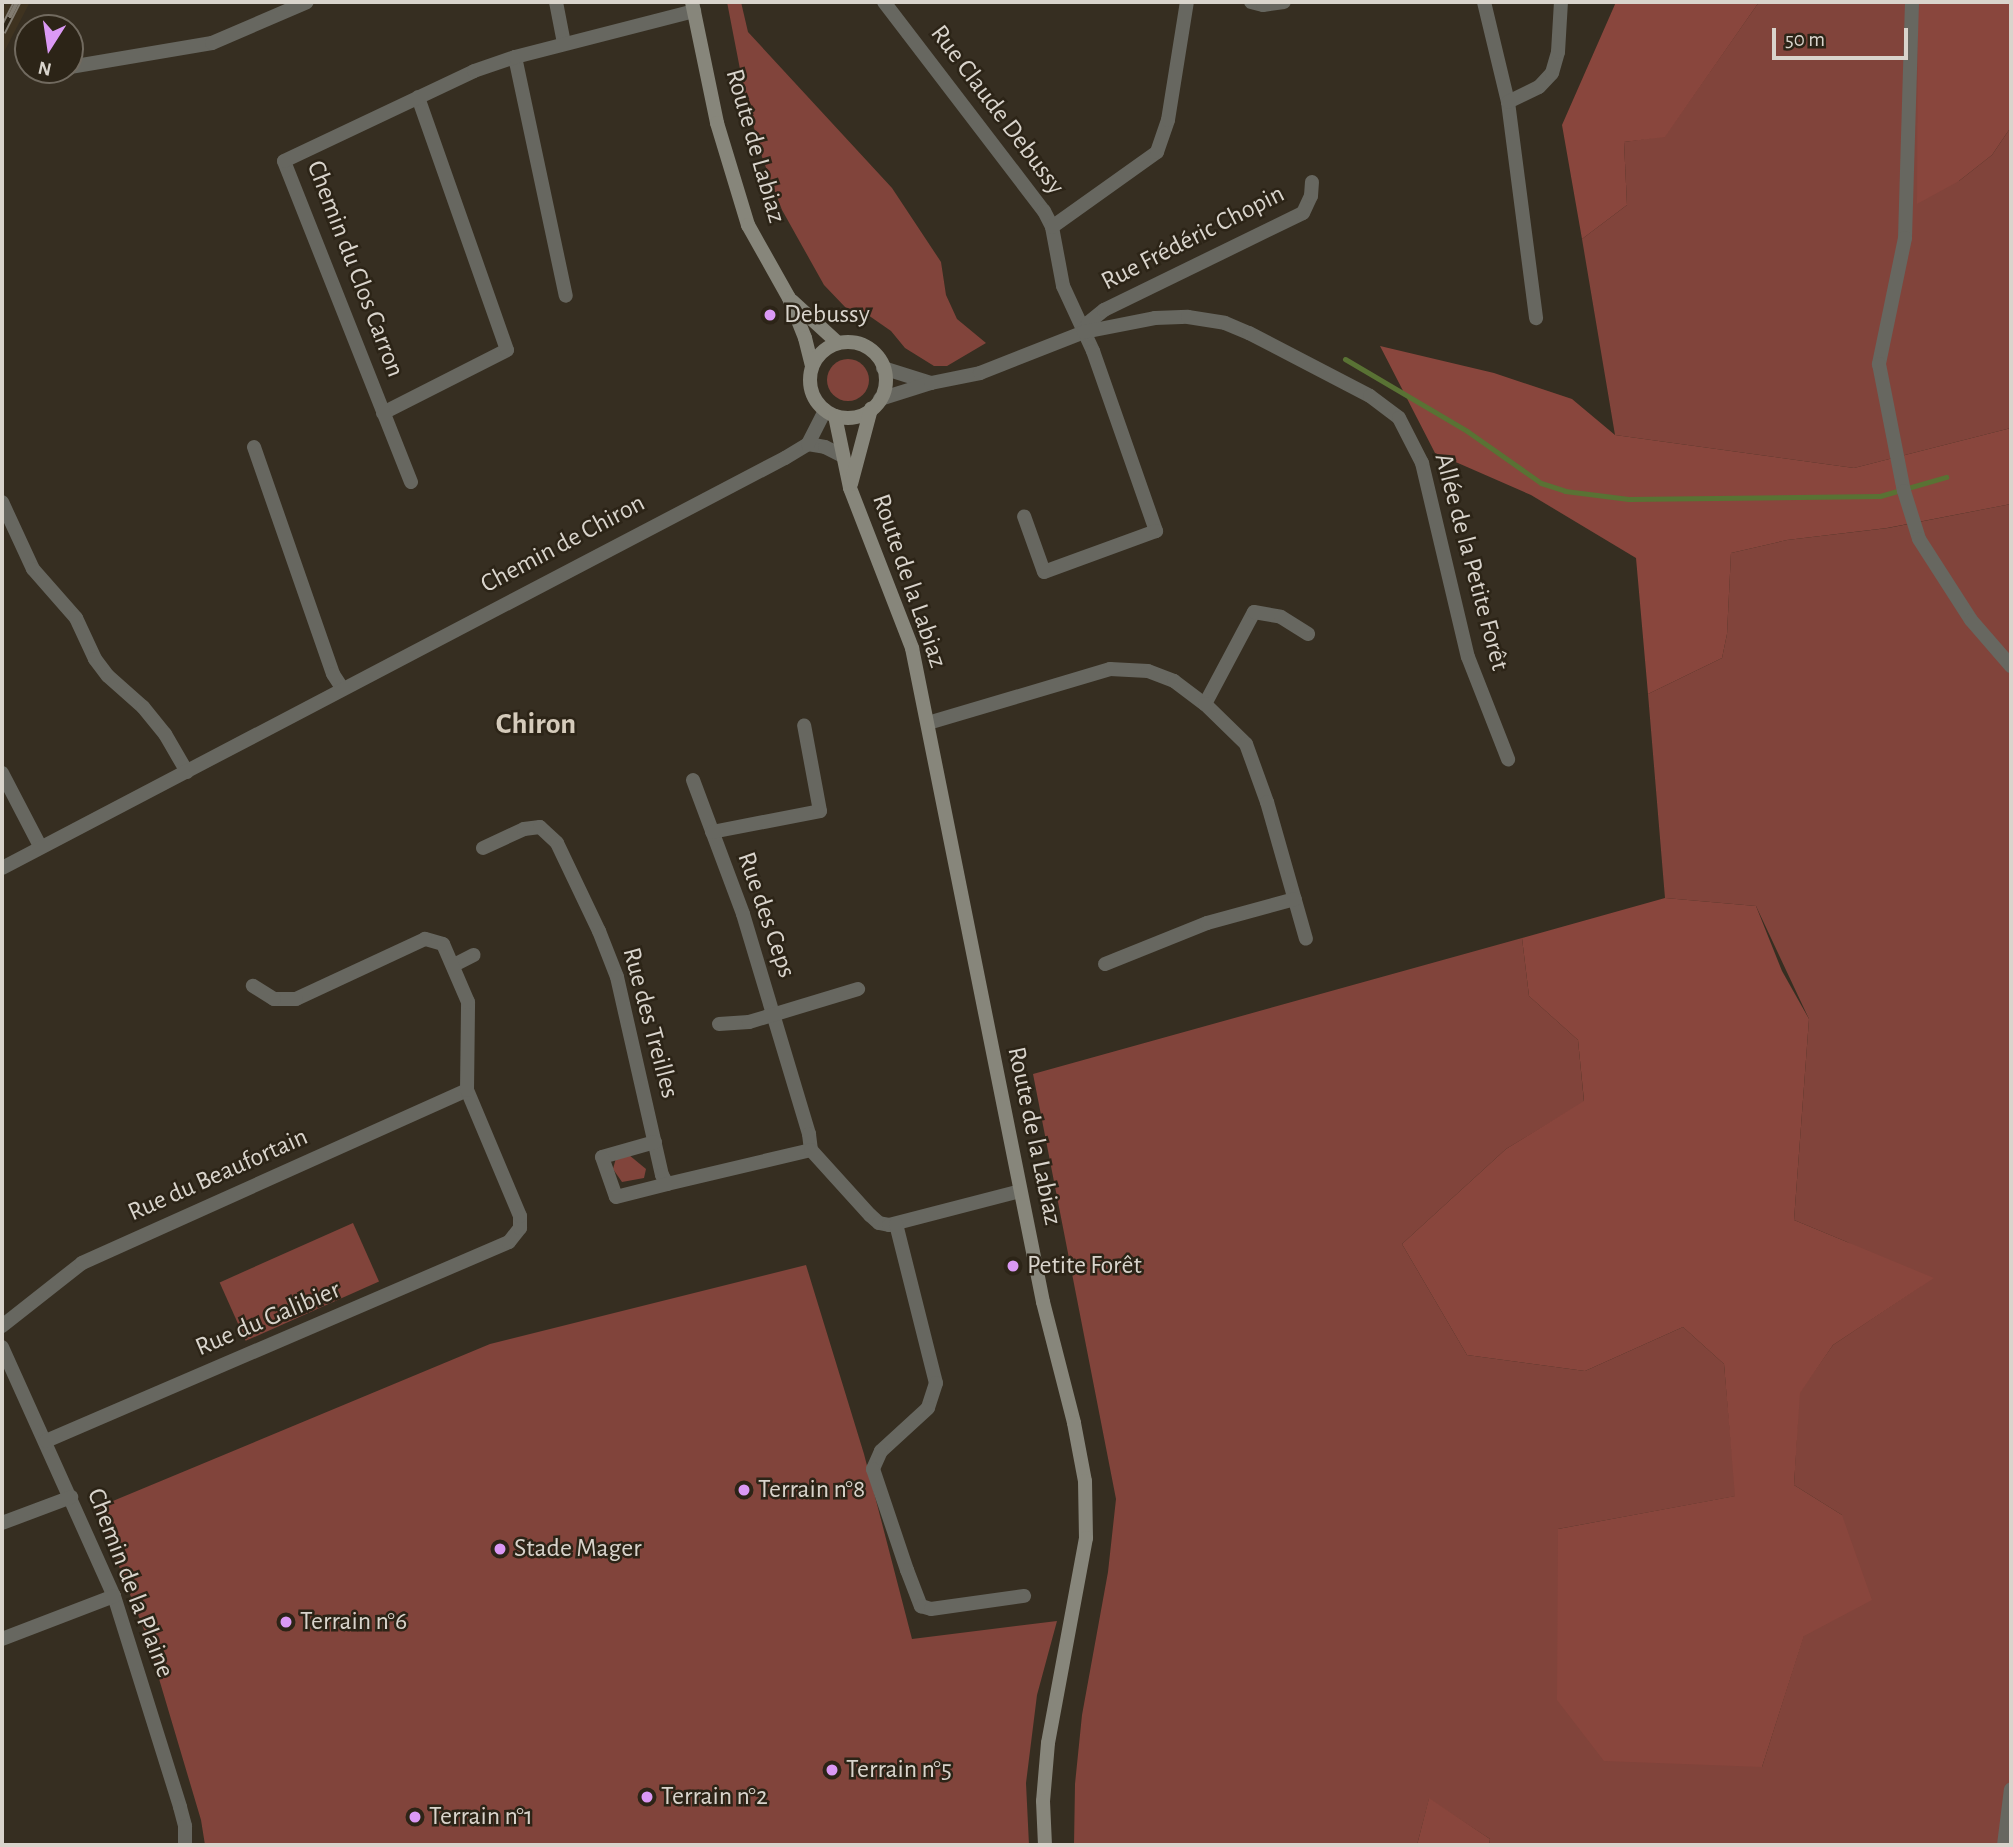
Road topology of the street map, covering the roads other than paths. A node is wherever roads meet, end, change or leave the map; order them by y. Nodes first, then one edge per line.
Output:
1 (307, 2) edge
2 (556, 2) edge
3 (884, 2) edge
4 (1187, 2) edge
5 (1251, 2) edge
6 (1284, 2) edge
7 (1484, 2) edge
8 (1561, 2) edge
9 (1912, 2) edge
10 (693, 6) edge
11 (564, 43) junction
12 (515, 57) junction
13 (84, 65) edge
14 (418, 97) junction
15 (1508, 102) junction
16 (1312, 182) dead end
17 (1052, 227) junction
18 (566, 296) dead end
19 (789, 298) junction
20 (1536, 318) dead end
21 (1084, 332) junction
22 (838, 343) junction
23 (812, 366) junction
24 (883, 368) junction
25 (931, 383) junction
26 (876, 404) junction
27 (383, 413) junction
28 (830, 413) junction
29 (807, 444) junction
30 (254, 447) dead end
31 (843, 456) junction
32 (411, 482) dead end
33 (850, 488) junction
34 (2, 502) edge
35 (1024, 516) dead end
36 (1308, 634) dead end
37 (2011, 666) edge
38 (342, 688) junction
39 (1205, 705) junction
40 (928, 723) junction
41 (804, 725) dead end
42 (1508, 759) dead end
43 (187, 772) junction
44 (2, 773) edge
45 (692, 780) dead end
46 (712, 832) junction
47 (40, 846) junction
48 (483, 848) dead end
49 (2, 868) edge
50 (1295, 900) junction
51 (1306, 939) dead end
52 (474, 955) dead end
53 (1105, 964) dead end
54 (454, 965) junction
55 (253, 986) dead end
56 (858, 989) dead end
57 (774, 1014) junction
58 (719, 1024) dead end
59 (467, 1090) junction
60 (655, 1142) junction
61 (811, 1150) junction
62 (667, 1184) junction
63 (1020, 1191) junction
64 (896, 1224) junction
65 (2, 1326) edge
66 (2, 1346) edge
67 (46, 1441) junction
68 (71, 1497) junction
69 (2, 1523) edge
70 (114, 1596) junction
71 (1024, 1596) dead end
72 (2, 1639) edge
73 (2011, 1789) edge
74 (185, 1845) edge
75 (1045, 1845) edge
76 (2004, 1845) edge

1 - 13 street
2 - 11 street
3 - 17 street, Rue Claude Debussy
4 - 17 street
5 - 6 street
7 - 15 street
8 - 15 street
9 - 37 street
10 - 11 street, Chemin du Clos Carron
10 - 19 main road, Route de Labiaz
11 - 12 street, Chemin du Clos Carron
12 - 14 street, Chemin du Clos Carron
12 - 18 street
14 - 27 street, Chemin du Clos Carron
14 - 27 street, Chemin du Clos Carron
15 - 20 street
16 - 21 street, Rue Frédéric Chopin
17 - 21 street, Rue Claude Debussy
19 - 22 main road, Route de Labiaz
19 - 23 main road, Route de Labiaz
21 - 25 street, Allée de la Petite Forêt
21 - 35 street, Rue Claude Debussy
21 - 42 street, Allée de la Petite Forêt
22 - 23 main road
22 - 24 main road
23 - 28 main road
24 - 25 street, Allée de la Petite Forêt
24 - 26 main road
25 - 26 street, Allée de la Petite Forêt
26 - 28 main road
26 - 33 main road, Route de la Labiaz
27 - 32 street, Chemin du Clos Carron
28 - 29 street
28 - 31 main road, Route de la Labiaz
29 - 31 street
29 - 38 street, Chemin de Chiron
30 - 38 street
31 - 33 main road, Route de la Labiaz
33 - 40 main road, Route de la Labiaz
34 - 43 street
36 - 39 street
38 - 43 street, Chemin de Chiron
39 - 40 street
39 - 50 street
40 - 63 main road, Route de la Labiaz
41 - 46 street, Rue des Ceps
43 - 47 street, Chemin de Chiron
44 - 47 street
45 - 46 street, Rue des Ceps
46 - 57 street, Rue des Ceps
47 - 49 street, Chemin de Chiron
48 - 60 street, Rue des Treilles
50 - 51 street
50 - 53 street
52 - 54 street
54 - 55 street
54 - 59 street
56 - 57 street, Rue des Ceps
57 - 58 street, Rue des Ceps
57 - 61 street, Rue des Ceps
59 - 65 street, Rue du Beaufortain
59 - 67 street, Rue du Galibier
60 - 62 street, Rue des Treilles
60 - 62 street
61 - 62 street
61 - 64 street
63 - 64 street
63 - 75 main road, Route de la Labiaz
64 - 71 street
66 - 67 street, Chemin de la Plaine
67 - 68 street, Chemin de la Plaine
68 - 69 street
68 - 70 street, Chemin de la Plaine
70 - 72 street
70 - 74 street, Chemin de la Plaine
73 - 76 street

